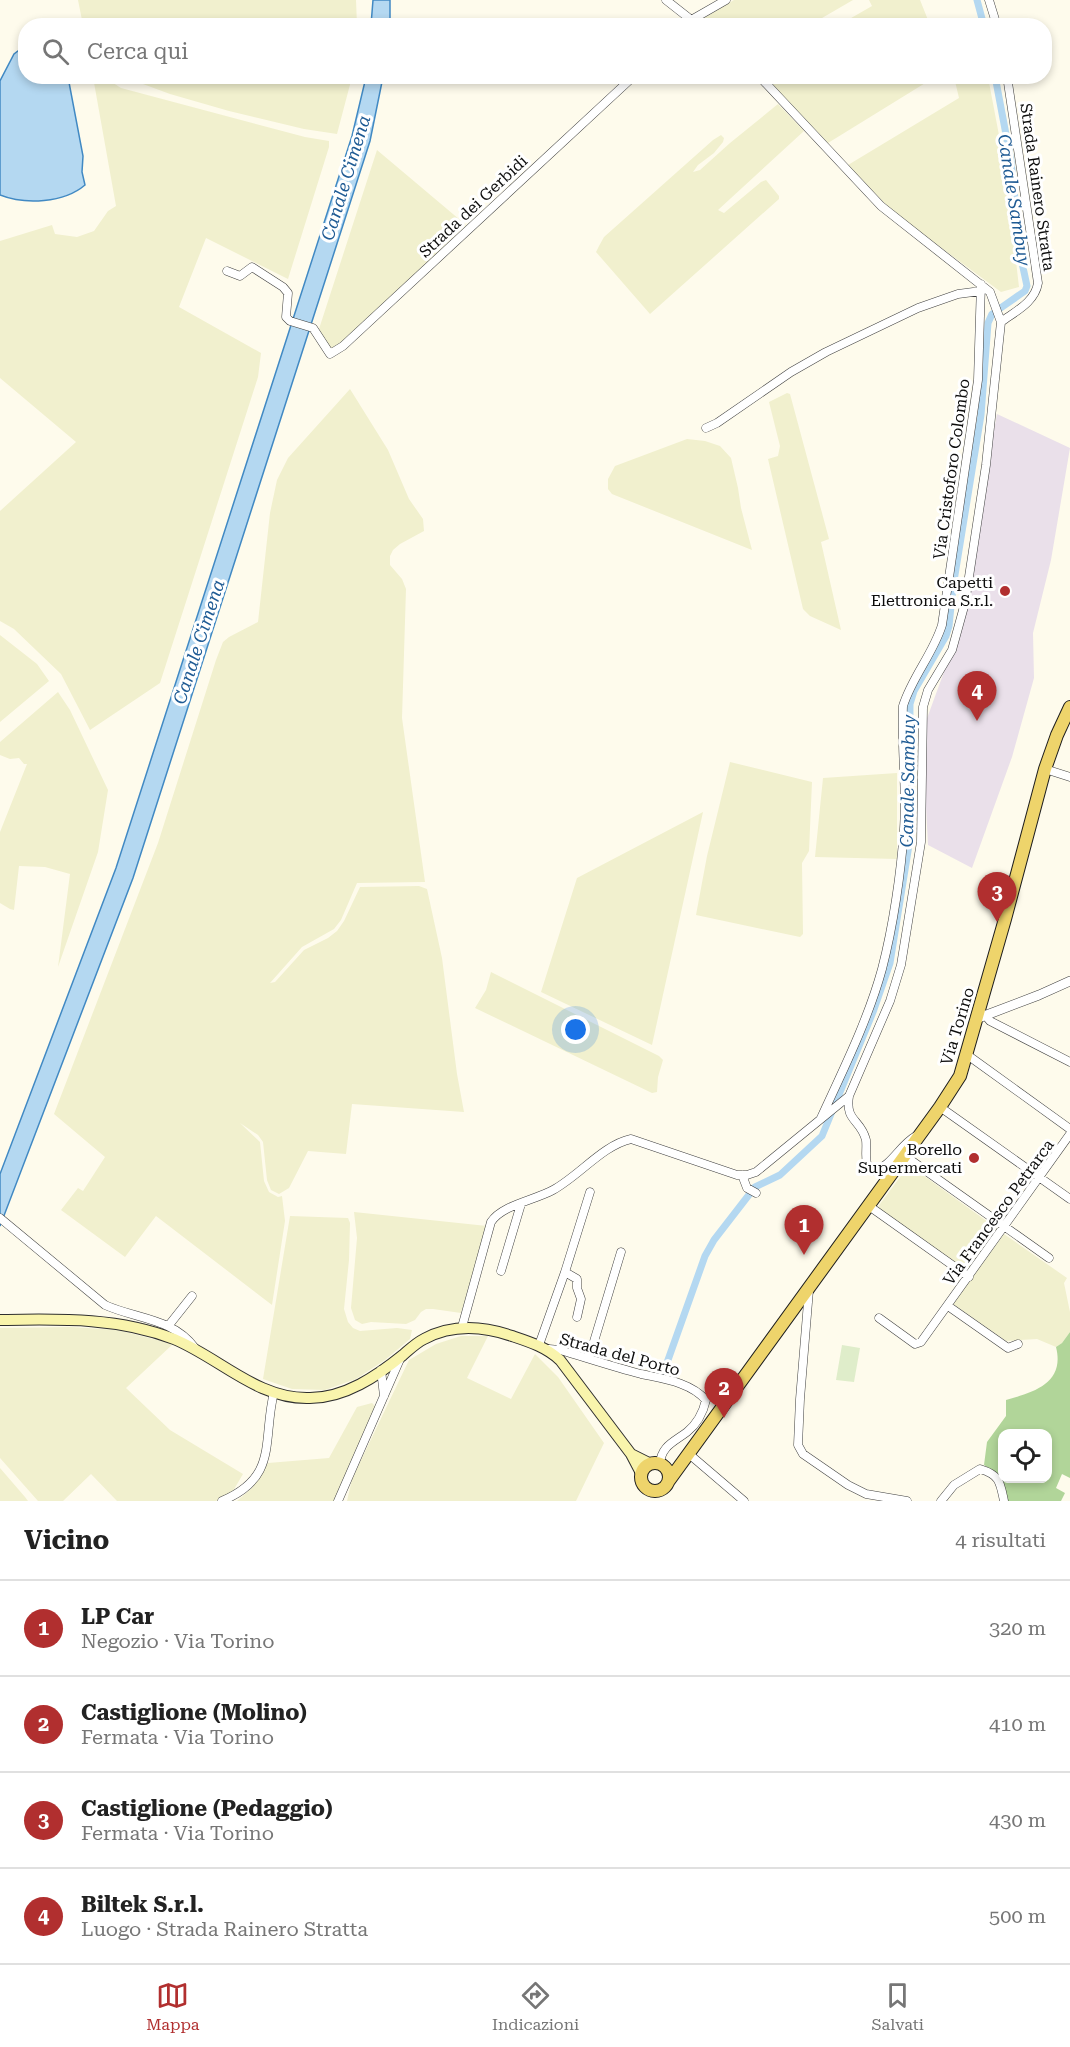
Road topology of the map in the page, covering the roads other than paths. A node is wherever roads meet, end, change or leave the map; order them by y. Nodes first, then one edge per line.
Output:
1 (666, 0) edge
2 (726, 0) edge
3 (989, 0) edge
4 (686, 18) edge
5 (701, 18) edge
6 (995, 18) edge
7 (625, 84) edge
8 (767, 84) edge
9 (1008, 84) edge
10 (227, 272) dead end
11 (984, 289) junction
12 (1001, 322) junction
13 (706, 428) dead end
14 (1070, 707) edge
15 (1045, 769) junction
16 (1070, 777) edge
17 (1070, 981) edge
18 (981, 1017) junction
19 (966, 1054) junction
20 (1070, 1062) edge
21 (846, 1098) junction
22 (940, 1107) junction
23 (822, 1118) junction
24 (1070, 1129) edge
25 (1070, 1134) edge
26 (920, 1135) junction
27 (905, 1156) junction
28 (742, 1174) junction
29 (1040, 1177) junction
30 (590, 1192) dead end
31 (756, 1193) dead end
32 (1070, 1199) edge
33 (521, 1204) junction
34 (869, 1206) junction
35 (0, 1218) edge
36 (1005, 1226) junction
37 (621, 1252) dead end
38 (1049, 1258) dead end
39 (501, 1271) dead end
40 (565, 1272) junction
41 (969, 1277) junction
42 (809, 1289) junction
43 (192, 1296) dead end
44 (948, 1306) junction
45 (143, 1317) junction
46 (577, 1317) dead end
47 (879, 1318) dead end
48 (0, 1320) edge
49 (169, 1325) junction
50 (462, 1327) junction
51 (141, 1329) junction
52 (1018, 1344) dead end
53 (544, 1347) junction
54 (196, 1350) junction
55 (402, 1356) junction
56 (589, 1358) junction
57 (382, 1369) junction
58 (367, 1380) junction
59 (390, 1386) junction
60 (274, 1392) junction
61 (384, 1396) junction
62 (631, 1454) junction
63 (687, 1457) junction
64 (660, 1466) junction
65 (642, 1475) junction
66 (654, 1492) edge
67 (222, 1501) edge
68 (338, 1501) edge
69 (744, 1501) edge
70 (907, 1501) edge
71 (941, 1501) edge
72 (1004, 1501) edge

1 - 4 street
2 - 5 street
3 - 6 street
7 - 10 street, Strada dei Gerbidi
8 - 11 street
9 - 12 street, Strada Rainero Stratta
11 - 12 street
11 - 13 street
11 - 23 street, Via Cristoforo Colombo
12 - 21 street
14 - 15 main road, Via Torino
15 - 16 street
15 - 18 main road, Via Torino
17 - 18 street
18 - 19 main road, Via Torino
18 - 20 street
19 - 22 main road, Via Torino
19 - 24 street
21 - 23 street, Via Cristoforo Colombo
21 - 26 street
22 - 26 main road, Via Torino
22 - 29 street
23 - 28 street, Via Cristoforo Colombo
25 - 29 street, Via Francesco Petrarca
26 - 27 main road, Via Torino
27 - 34 main road, Via Torino
27 - 36 street
28 - 31 street
28 - 33 street
29 - 32 street
29 - 36 street, Via Francesco Petrarca
30 - 40 street
33 - 39 street
33 - 50 street
34 - 41 street
34 - 42 main road, Via Torino
35 - 45 street
36 - 38 street
36 - 41 street, Via Francesco Petrarca
37 - 56 street
40 - 46 street
40 - 53 street
41 - 44 street, Via Francesco Petrarca
42 - 63 main road, Via Torino
42 - 70 street
43 - 49 street
44 - 47 street, Via Francesco Petrarca
44 - 52 street, Via Francesco Petrarca
45 - 49 street
45 - 51 street
48 - 51 main road
49 - 54 street
50 - 53 main road
50 - 55 main road
51 - 54 main road
53 - 56 street, Strada del Porto
53 - 62 main road
54 - 60 main road
55 - 57 main road
55 - 59 street
56 - 64 street, Strada del Porto
57 - 58 main road
57 - 59 street
57 - 61 street
58 - 60 main road
58 - 61 street
59 - 61 street
60 - 67 street
61 - 68 street
62 - 64 main road
62 - 65 main road
63 - 64 main road
63 - 66 main road, Via Torino
63 - 69 street
64 - 65 main road
64 - 66 main road
65 - 66 main road
71 - 72 street

